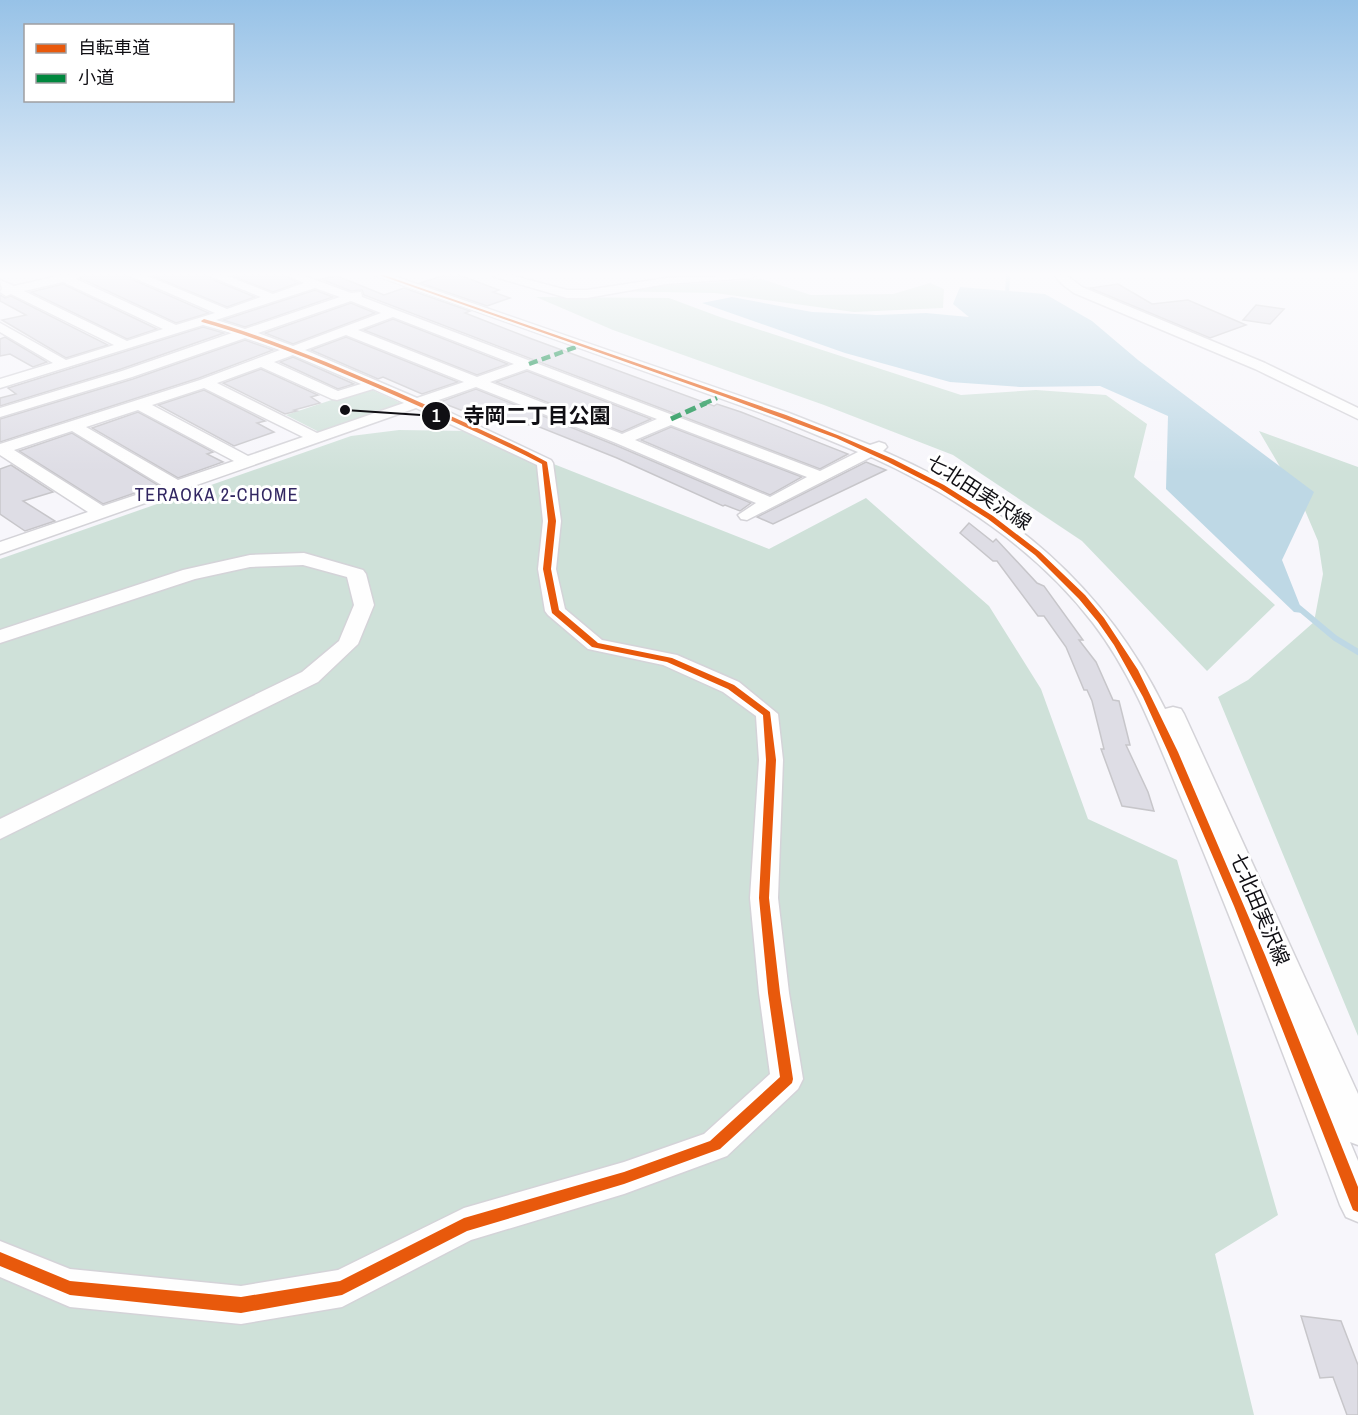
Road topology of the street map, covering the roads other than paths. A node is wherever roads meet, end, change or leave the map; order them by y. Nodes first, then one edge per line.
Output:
1 (24, 341) edge
2 (115, 341) edge
3 (141, 341) edge
4 (225, 341) edge
5 (271, 341) edge
6 (321, 341) edge
7 (373, 341) edge
8 (468, 341) edge
9 (568, 341) edge
10 (1200, 341) edge
11 (126, 346) junction
12 (296, 350) junction
13 (262, 362) junction
14 (529, 364) junction
15 (66, 365) junction
16 (38, 373) junction
17 (1, 382) edge
18 (205, 383) junction
19 (478, 383) junction
20 (374, 384) junction
21 (71, 392) junction
22 (420, 404) junction
23 (140, 405) junction
24 (0, 413) edge
25 (1358, 414) edge
26 (108, 415) junction
27 (671, 419) junction
28 (74, 426) junction
29 (318, 439) junction
30 (621, 440) junction
31 (1, 449) edge
32 (875, 449) junction
33 (249, 463) junction
34 (821, 477) junction
35 (177, 488) junction
36 (770, 503) junction
37 (102, 513) junction
38 (747, 515) dead end
39 (0, 527) edge
40 (19, 541) junction
41 (0, 548) edge
42 (0, 638) edge
43 (0, 830) edge
44 (1358, 1130) edge
45 (1358, 1205) edge
46 (0, 1259) edge

1 - 15 street
2 - 11 street
3 - 11 street
4 - 21 street
5 - 12 street
6 - 12 street
7 - 19 street
8 - 14 street
9 - 32 street, 七北田実沢線
10 - 25 street
11 - 15 street
12 - 13 street
12 - 20 street
13 - 18 street
13 - 20 street
14 - 19 street
14 - 27 street
15 - 16 street
16 - 17 street
16 - 21 street
18 - 23 street
18 - 29 street
19 - 22 street
19 - 30 street
20 - 22 street
21 - 24 street
21 - 26 street
22 - 29 street
22 - 46 street
23 - 26 street
23 - 33 street
26 - 28 street
27 - 30 street
27 - 34 street
28 - 31 street
28 - 35 street
29 - 33 street
30 - 36 street
31 - 37 street
32 - 34 street
32 - 44 street
32 - 45 street, 七北田実沢線
33 - 35 street
34 - 36 street
35 - 37 street
36 - 38 street
37 - 40 street
39 - 40 street
40 - 41 street
42 - 43 street

